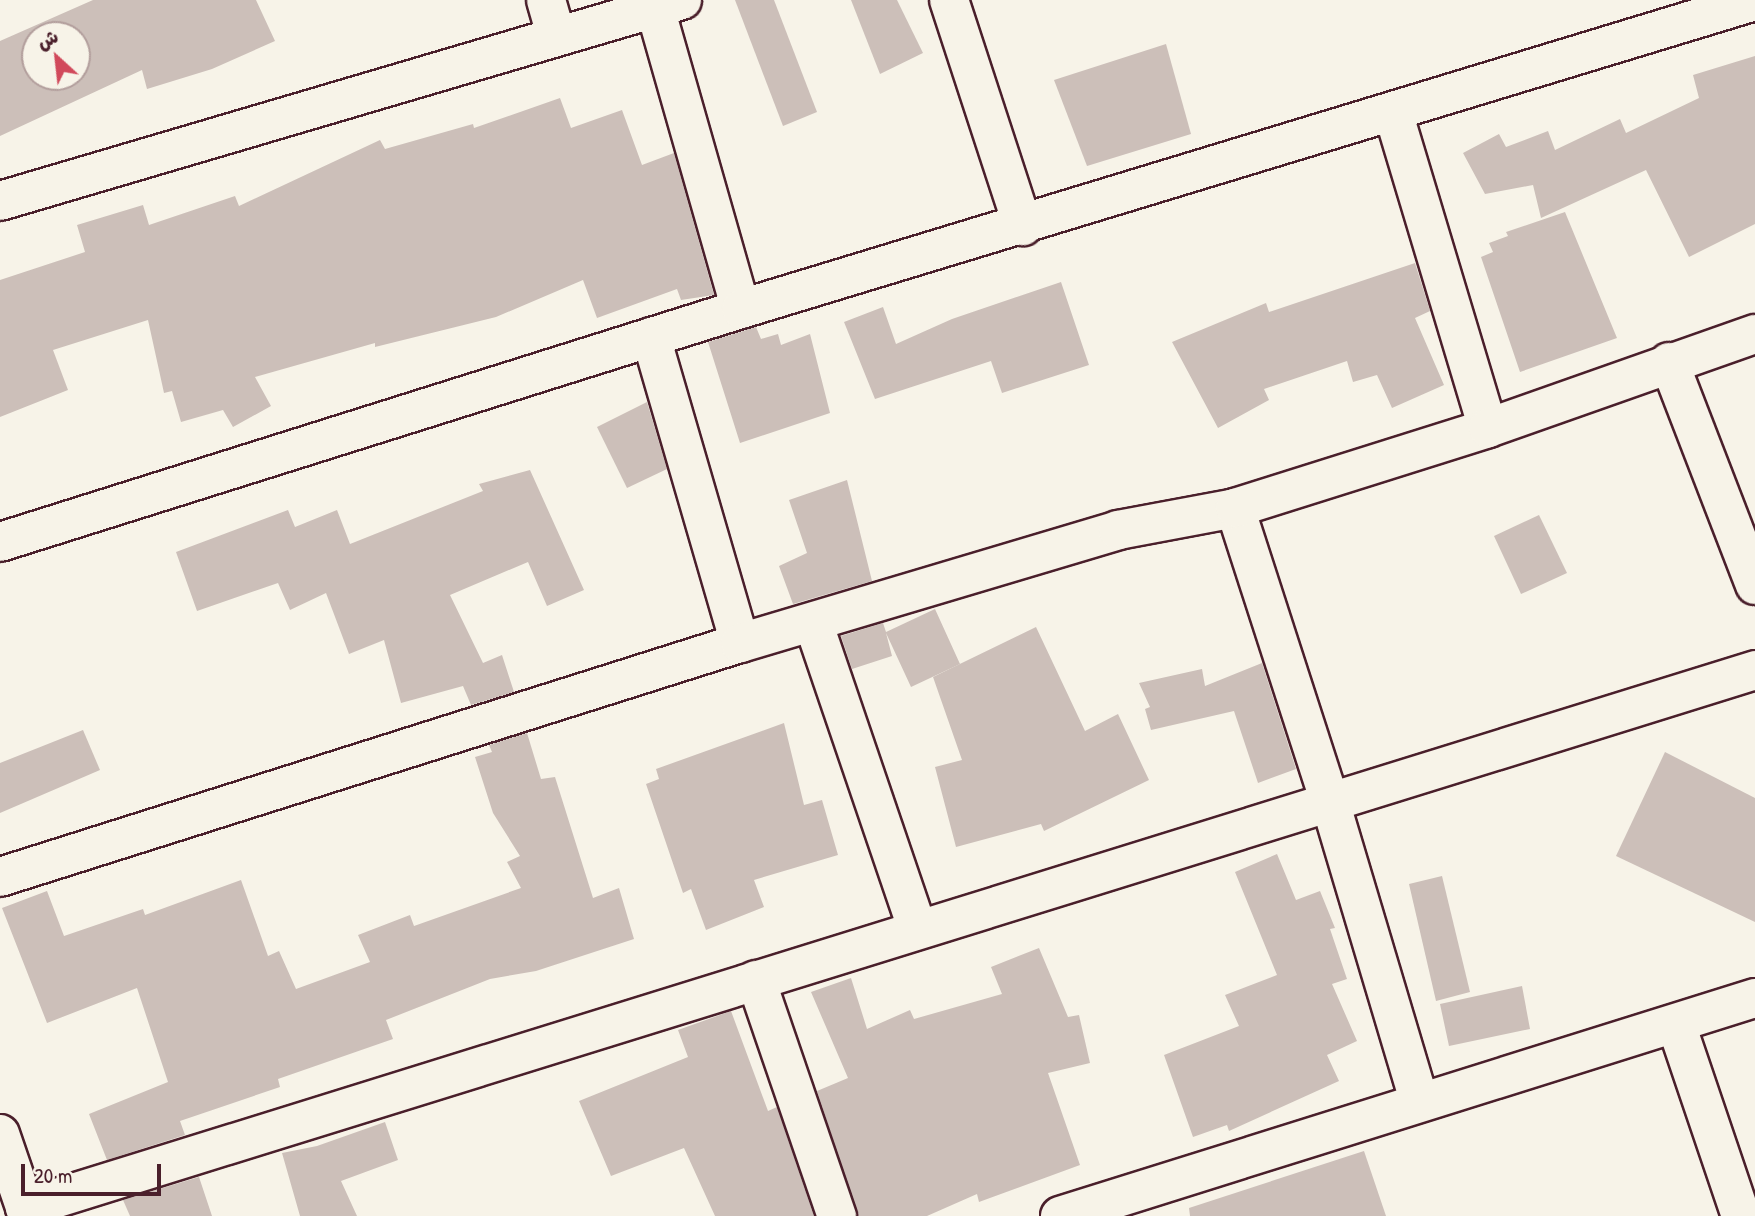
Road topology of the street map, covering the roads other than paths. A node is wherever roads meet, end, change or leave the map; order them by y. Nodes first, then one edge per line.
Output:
1 (948, 0) edge
2 (1752, 1) edge
3 (669, 4) edge
4 (551, 17) edge
5 (1393, 112) junction
6 (0, 201) edge
7 (1023, 226) junction
8 (741, 309) junction
9 (1755, 334) edge
10 (651, 337) junction
11 (1669, 362) junction
12 (1488, 428) junction
13 (1235, 508) junction
14 (0, 542) edge
15 (1755, 585) edge
16 (813, 622) junction
17 (740, 643) junction
18 (1755, 670) edge
19 (1331, 805) junction
20 (0, 877) edge
21 (917, 928) junction
22 (756, 981) junction
23 (1755, 998) edge
24 (1676, 1024) junction
25 (1419, 1101) junction
26 (0, 1134) edge
27 (27, 1212) edge
28 (836, 1216) edge
29 (1060, 1216) edge
30 (1741, 1216) edge

1 - 7 street
2 - 5 street
3 - 4 street
3 - 8 street
4 - 6 street
5 - 7 street
5 - 12 street
7 - 8 street
8 - 10 street
9 - 11 street
10 - 14 street
10 - 17 street
11 - 12 street
11 - 15 street
12 - 13 street
13 - 16 street
13 - 19 street
16 - 17 street
16 - 21 street
17 - 20 street
18 - 19 street
19 - 21 street
19 - 25 street
21 - 22 street
22 - 27 street
22 - 28 street
23 - 24 street
24 - 25 street
24 - 30 street
25 - 29 street
26 - 27 street

